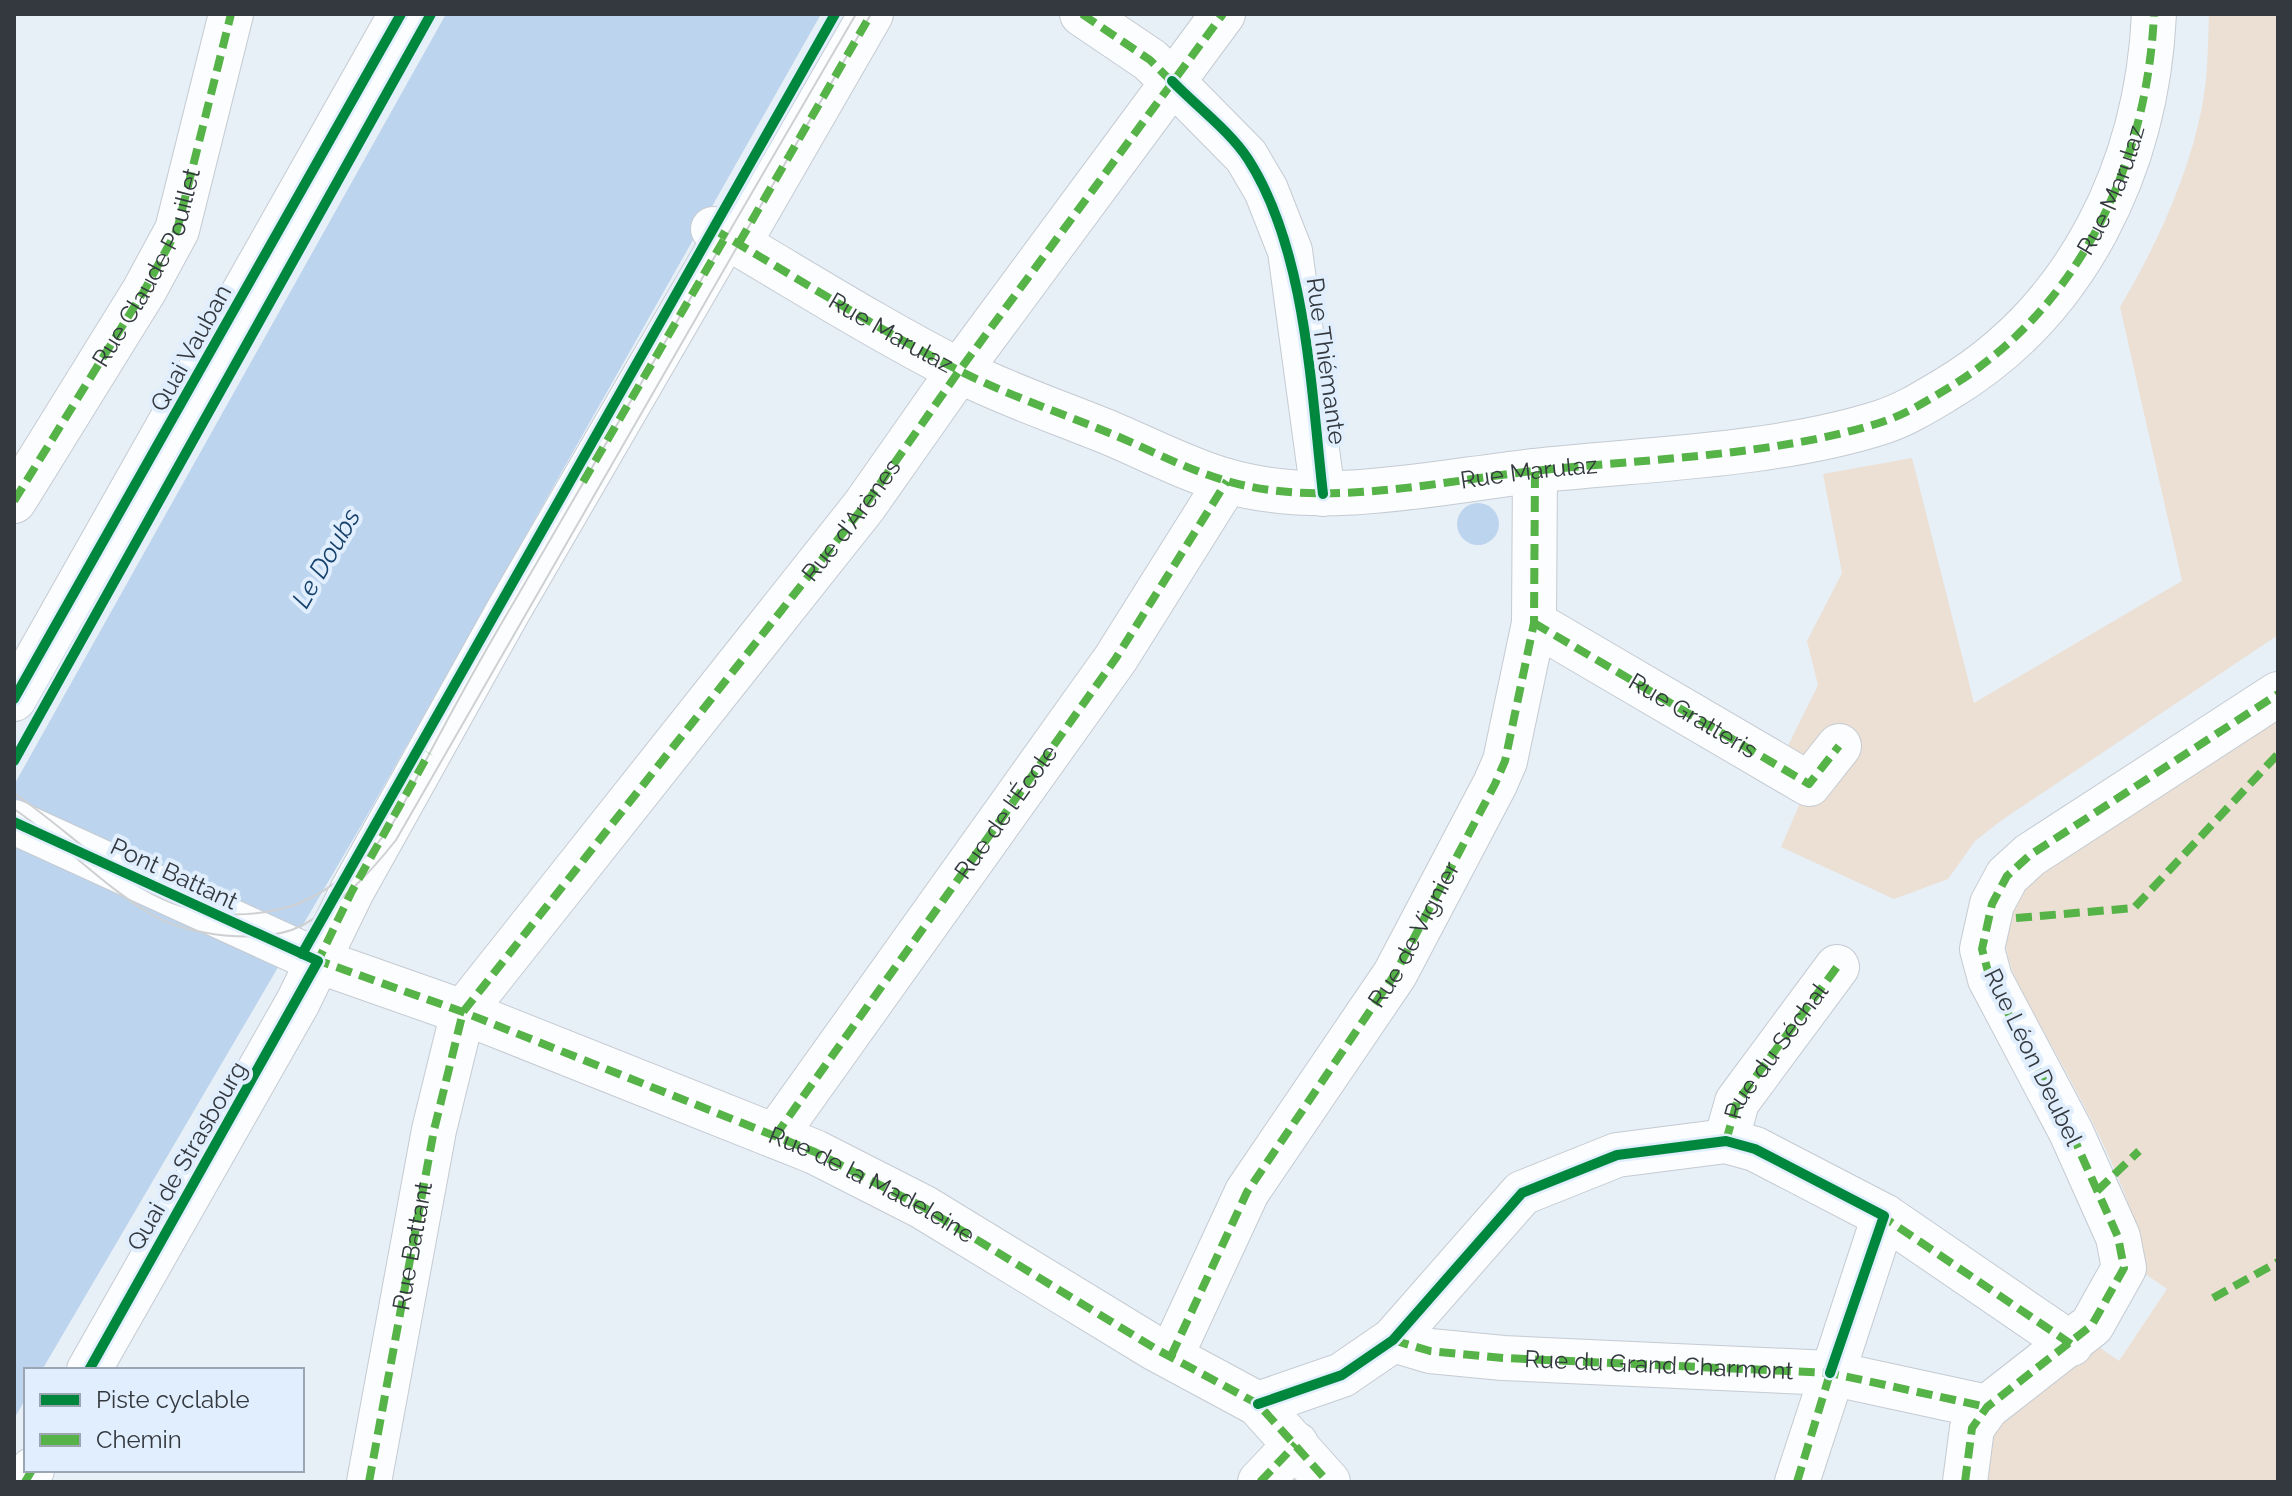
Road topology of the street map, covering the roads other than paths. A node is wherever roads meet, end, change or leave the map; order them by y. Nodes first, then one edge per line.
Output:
1 (231, 14) edge
2 (401, 14) edge
3 (871, 14) edge
4 (1082, 14) edge
5 (1223, 14) edge
6 (2154, 14) edge
7 (1172, 81) junction
8 (726, 236) junction
9 (959, 371) junction
10 (1535, 471) junction
11 (1227, 481) junction
12 (1323, 494) junction
13 (14, 501) edge
14 (1534, 623) junction
15 (2278, 694) edge
16 (14, 699) edge
17 (1839, 746) dead end
18 (14, 822) edge
19 (303, 955) junction
20 (1837, 967) dead end
21 (463, 1012) junction
22 (775, 1136) junction
23 (1726, 1141) junction
24 (1884, 1216) junction
25 (1393, 1340) junction
26 (2071, 1344) junction
27 (1171, 1356) junction
28 (90, 1368) edge
29 (1830, 1373) junction
30 (1258, 1404) junction
31 (1987, 1407) junction
32 (1296, 1444) junction
33 (369, 1482) edge
34 (1260, 1482) edge
35 (1328, 1482) edge
36 (1797, 1482) edge
37 (1965, 1482) edge

1 - 13 street, Rue Claude Pouillet
2 - 16 street, Quai Vauban
3 - 8 street, Quai de Strasbourg
4 - 7 street, Rue Thiémante
5 - 7 street, Rue d'Arènes
6 - 10 street, Rue Marulaz
7 - 9 street, Rue d'Arènes
7 - 12 street, Rue Thiémante
8 - 9 street, Rue Marulaz
8 - 19 street, Quai de Strasbourg
9 - 11 street, Rue Marulaz
9 - 21 street, Rue d'Arènes
10 - 12 street, Rue Marulaz
10 - 14 street, Rue de Vignier
11 - 12 street, Rue Marulaz
11 - 22 street, Rue de l'École
14 - 17 street, Rue Gratteris
14 - 27 street, Rue de Vignier
15 - 26 street, Rue Léon Deubel
18 - 19 street, Pont Battant
19 - 21 street, Pont Battant
19 - 28 street, Quai de Strasbourg
20 - 23 street, Rue du Séchal
21 - 22 street, Rue de la Madeleine
21 - 33 street, Rue Battant
22 - 27 street, Rue de la Madeleine
23 - 24 street
23 - 25 street
24 - 26 street
24 - 29 street
25 - 29 street, Rue du Grand Charmont
25 - 30 street
26 - 31 street, Rue Léon Deubel
27 - 30 street, Rue de la Madeleine
29 - 31 street, Rue du Grand Charmont
29 - 36 street
30 - 32 street, Rue de la Madeleine
31 - 37 street
32 - 34 street
32 - 35 street, Rue de la Madeleine

